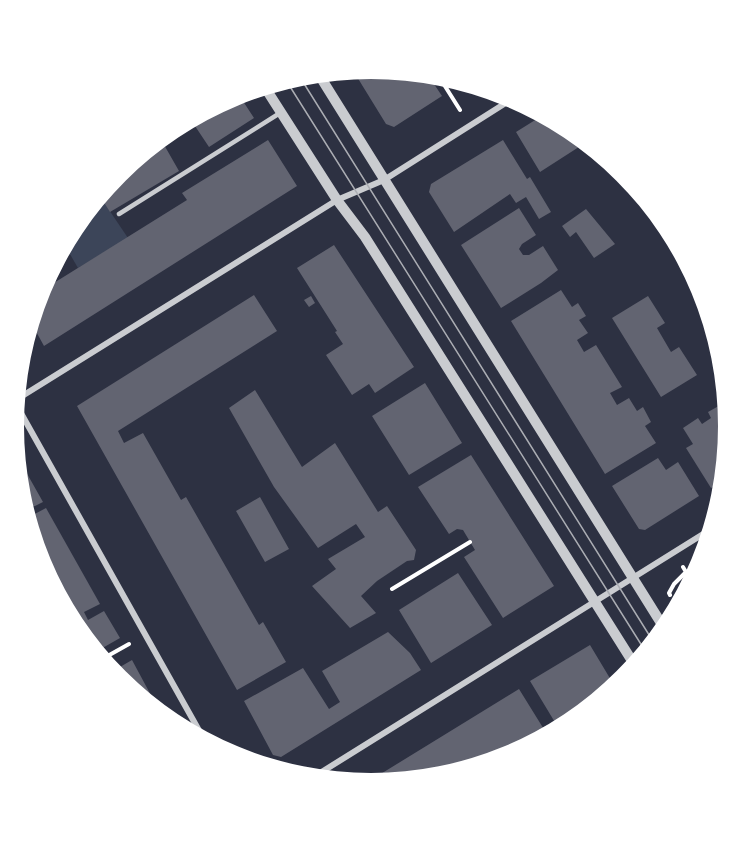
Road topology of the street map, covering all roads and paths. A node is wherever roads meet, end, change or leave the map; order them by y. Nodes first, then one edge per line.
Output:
1 (324, 82) edge
2 (446, 88) edge
3 (269, 94) edge
4 (503, 105) edge
5 (281, 113) junction
6 (470, 126) junction
7 (384, 180) junction
8 (337, 200) junction
9 (119, 214) dead end
10 (26, 394) edge
11 (24, 419) edge
12 (701, 535) edge
13 (470, 542) dead end
14 (685, 573) edge
15 (633, 576) junction
16 (392, 589) dead end
17 (671, 595) dead end
18 (596, 602) junction
19 (659, 620) edge
20 (145, 635) junction
21 (110, 655) edge
22 (630, 657) edge
23 (197, 727) edge
24 (325, 770) edge

1 - 7 street
2 - 6 path
3 - 5 street
4 - 6 street
5 - 8 street
5 - 9 lane
6 - 7 street
7 - 8 street
7 - 15 street
8 - 10 street
8 - 18 street
11 - 20 street
12 - 15 street
13 - 16 path
14 - 17 path
15 - 18 street
15 - 19 street
18 - 22 street
18 - 24 street
20 - 21 path
20 - 23 street

